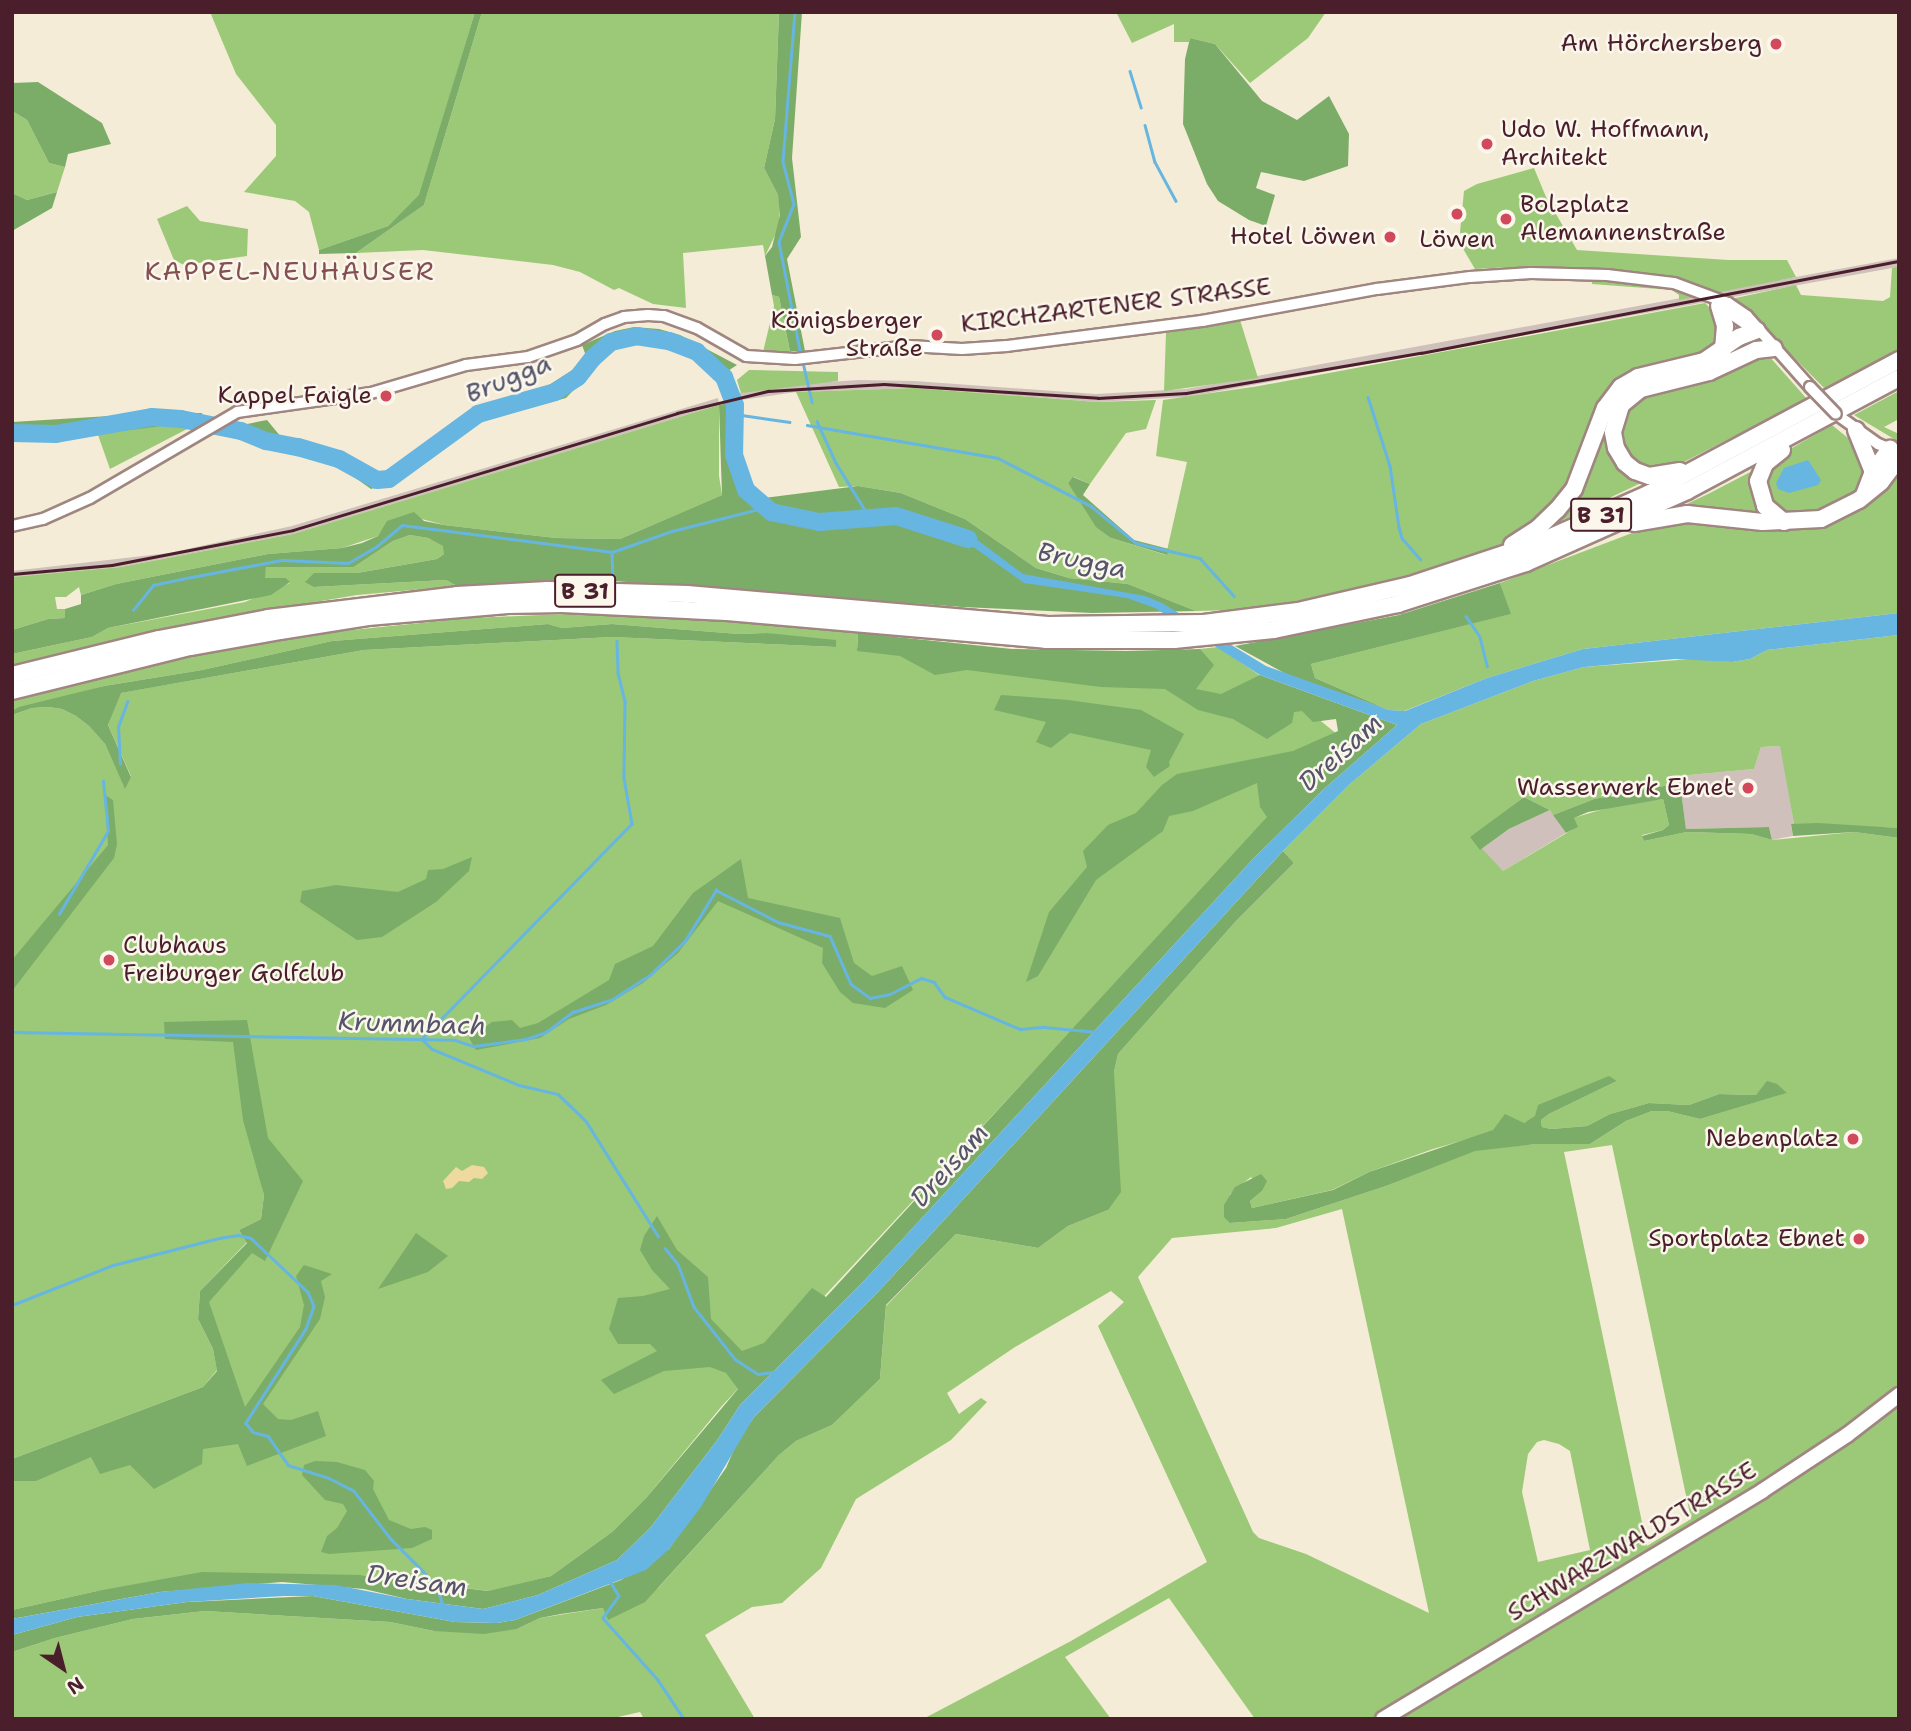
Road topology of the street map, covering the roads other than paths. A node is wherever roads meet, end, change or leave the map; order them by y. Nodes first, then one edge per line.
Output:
1 (1717, 302) junction
2 (1757, 330) junction
3 (1774, 348) junction
4 (1730, 355) junction
5 (1899, 360) edge
6 (1899, 378) edge
7 (1814, 425) junction
8 (1856, 430) junction
9 (1896, 453) edge
10 (1712, 461) junction
11 (1873, 472) junction
12 (1863, 496) junction
13 (1784, 522) junction
14 (12, 526) edge
15 (1608, 529) junction
16 (1487, 561) junction
17 (12, 675) edge
18 (12, 691) edge
19 (1899, 1395) edge
20 (1383, 1719) edge

1 - 2 street, KIRCHZARTENER STRASSE
1 - 4 highway
1 - 14 street, KIRCHZARTENER STRASSE
2 - 3 street, KIRCHZARTENER STRASSE
2 - 4 highway
3 - 4 highway
3 - 8 street, KIRCHZARTENER STRASSE, bridge
4 - 10 highway
4 - 16 highway
5 - 10 highway, B 31
6 - 7 highway, B 31
7 - 13 highway, B 31
7 - 15 highway, B 31
8 - 9 street, KIRCHZARTENER STRASSE
8 - 11 highway
9 - 11 highway
9 - 12 highway
10 - 16 highway, B 31
11 - 12 highway
12 - 13 highway
13 - 15 highway
15 - 18 highway, B 31
16 - 17 highway, B 31
19 - 20 main road, SCHWARZWALDSTRASSE

